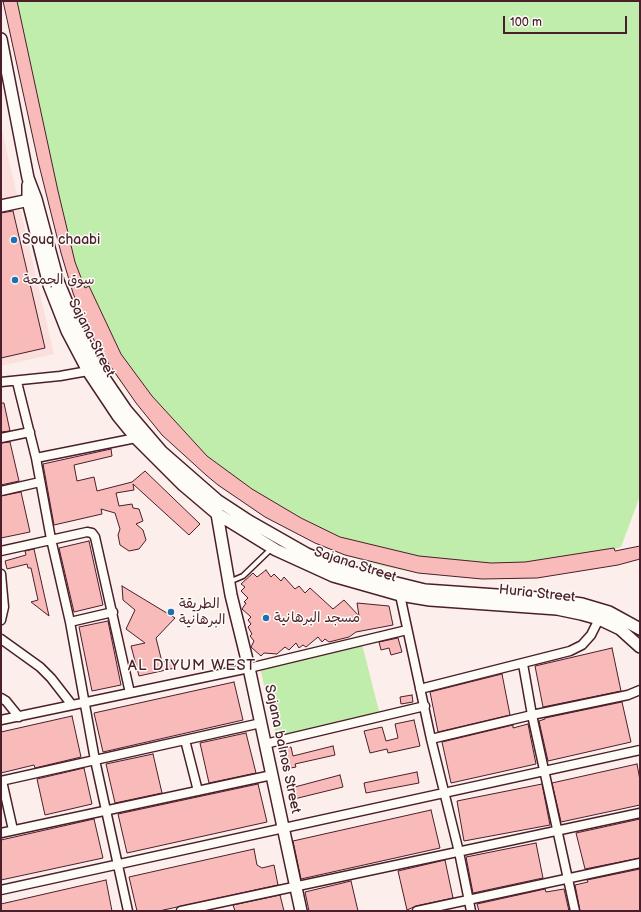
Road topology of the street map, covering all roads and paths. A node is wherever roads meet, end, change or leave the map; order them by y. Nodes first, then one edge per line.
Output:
1 (1, 39) edge
2 (32, 200) junction
3 (1, 206) edge
4 (88, 371) junction
5 (1, 382) edge
6 (18, 382) junction
7 (30, 432) junction
8 (1, 438) edge
9 (136, 438) junction
10 (36, 458) junction
11 (40, 482) junction
12 (1, 491) edge
13 (217, 500) junction
14 (216, 513) junction
15 (51, 539) junction
16 (272, 548) junction
17 (1, 551) edge
18 (1, 574) edge
19 (229, 582) junction
20 (400, 595) junction
21 (444, 597) junction
22 (112, 612) junction
23 (599, 619) junction
24 (1, 620) edge
25 (70, 622) junction
26 (640, 627) edge
27 (407, 630) junction
28 (1, 639) edge
29 (640, 647) edge
30 (523, 664) junction
31 (249, 668) junction
32 (420, 688) junction
33 (640, 690) edge
34 (130, 693) junction
35 (1, 698) edge
36 (86, 702) junction
37 (72, 705) junction
38 (425, 706) junction
39 (532, 715) junction
40 (20, 716) junction
41 (1, 720) edge
42 (261, 724) junction
43 (431, 739) junction
44 (185, 740) junction
45 (265, 744) junction
46 (640, 750) edge
47 (95, 760) junction
48 (544, 772) junction
49 (272, 775) junction
50 (1, 781) edge
51 (198, 791) junction
52 (444, 793) junction
53 (107, 811) junction
54 (640, 813) edge
55 (283, 827) junction
56 (13, 830) junction
57 (558, 831) junction
58 (1, 833) edge
59 (459, 852) junction
60 (118, 864) junction
61 (640, 864) edge
62 (570, 878) junction
63 (295, 886) junction
64 (1, 890) edge
65 (469, 900) junction
66 (200, 909) edge
67 (128, 911) edge
68 (181, 911) edge
69 (301, 911) edge
70 (417, 911) edge
71 (471, 911) edge
72 (575, 911) edge

1 - 2 main road, Sajana Street
2 - 3 main road
2 - 4 main road, Sajana Street
2 - 13 main road, Sajana Street
4 - 6 street
4 - 9 main road, Sajana Street
5 - 6 street
6 - 7 street
7 - 8 street
7 - 10 street
9 - 10 street
9 - 14 main road, Sajana Street
10 - 11 street
11 - 12 street
11 - 15 street
13 - 14 main road, Sajana balnos Street
13 - 21 main road, Sajana Street
14 - 16 main road, Sajana Street
14 - 19 main road, Sajana balnos Street
15 - 17 street
15 - 22 street
15 - 25 street
16 - 19 lane
16 - 20 main road, Sajana Street
18 - 24 street
19 - 31 main road, Sajana balnos Street
20 - 21 main road, Sajana Street
20 - 27 street
21 - 23 main road, Huria Street
21 - 26 main road, Huria Street
22 - 25 street
22 - 34 street
23 - 29 main road, Huria Street
23 - 30 street
25 - 36 street
27 - 31 street
27 - 32 street
28 - 37 street
30 - 32 street
30 - 39 street
31 - 34 street
31 - 42 main road, Sajana balnos Street
32 - 38 street
33 - 39 street
34 - 36 street
35 - 40 street
36 - 37 street
36 - 47 street
37 - 40 street
38 - 43 street
38 - 45 street
39 - 43 street
39 - 48 street
40 - 41 street
42 - 44 street
42 - 45 main road, Sajana balnos Street
43 - 52 street
44 - 47 street
44 - 51 street
45 - 49 main road, Sajana balnos Street
46 - 48 street
47 - 50 street
47 - 53 street
48 - 52 street
48 - 57 street
49 - 51 street
49 - 55 main road, Sajana balnos Street
50 - 56 street
51 - 53 street
52 - 55 street
52 - 59 street
53 - 56 street
53 - 60 street
54 - 57 street
55 - 60 street
55 - 63 main road, Sajana balnos Street
56 - 58 street
57 - 59 street
57 - 62 street
59 - 63 street
59 - 65 street
60 - 64 street
60 - 67 street
61 - 62 street
62 - 65 street
62 - 72 street
63 - 66 street
63 - 69 main road, Sajana balnos Street
65 - 70 street
65 - 71 street
66 - 68 street

